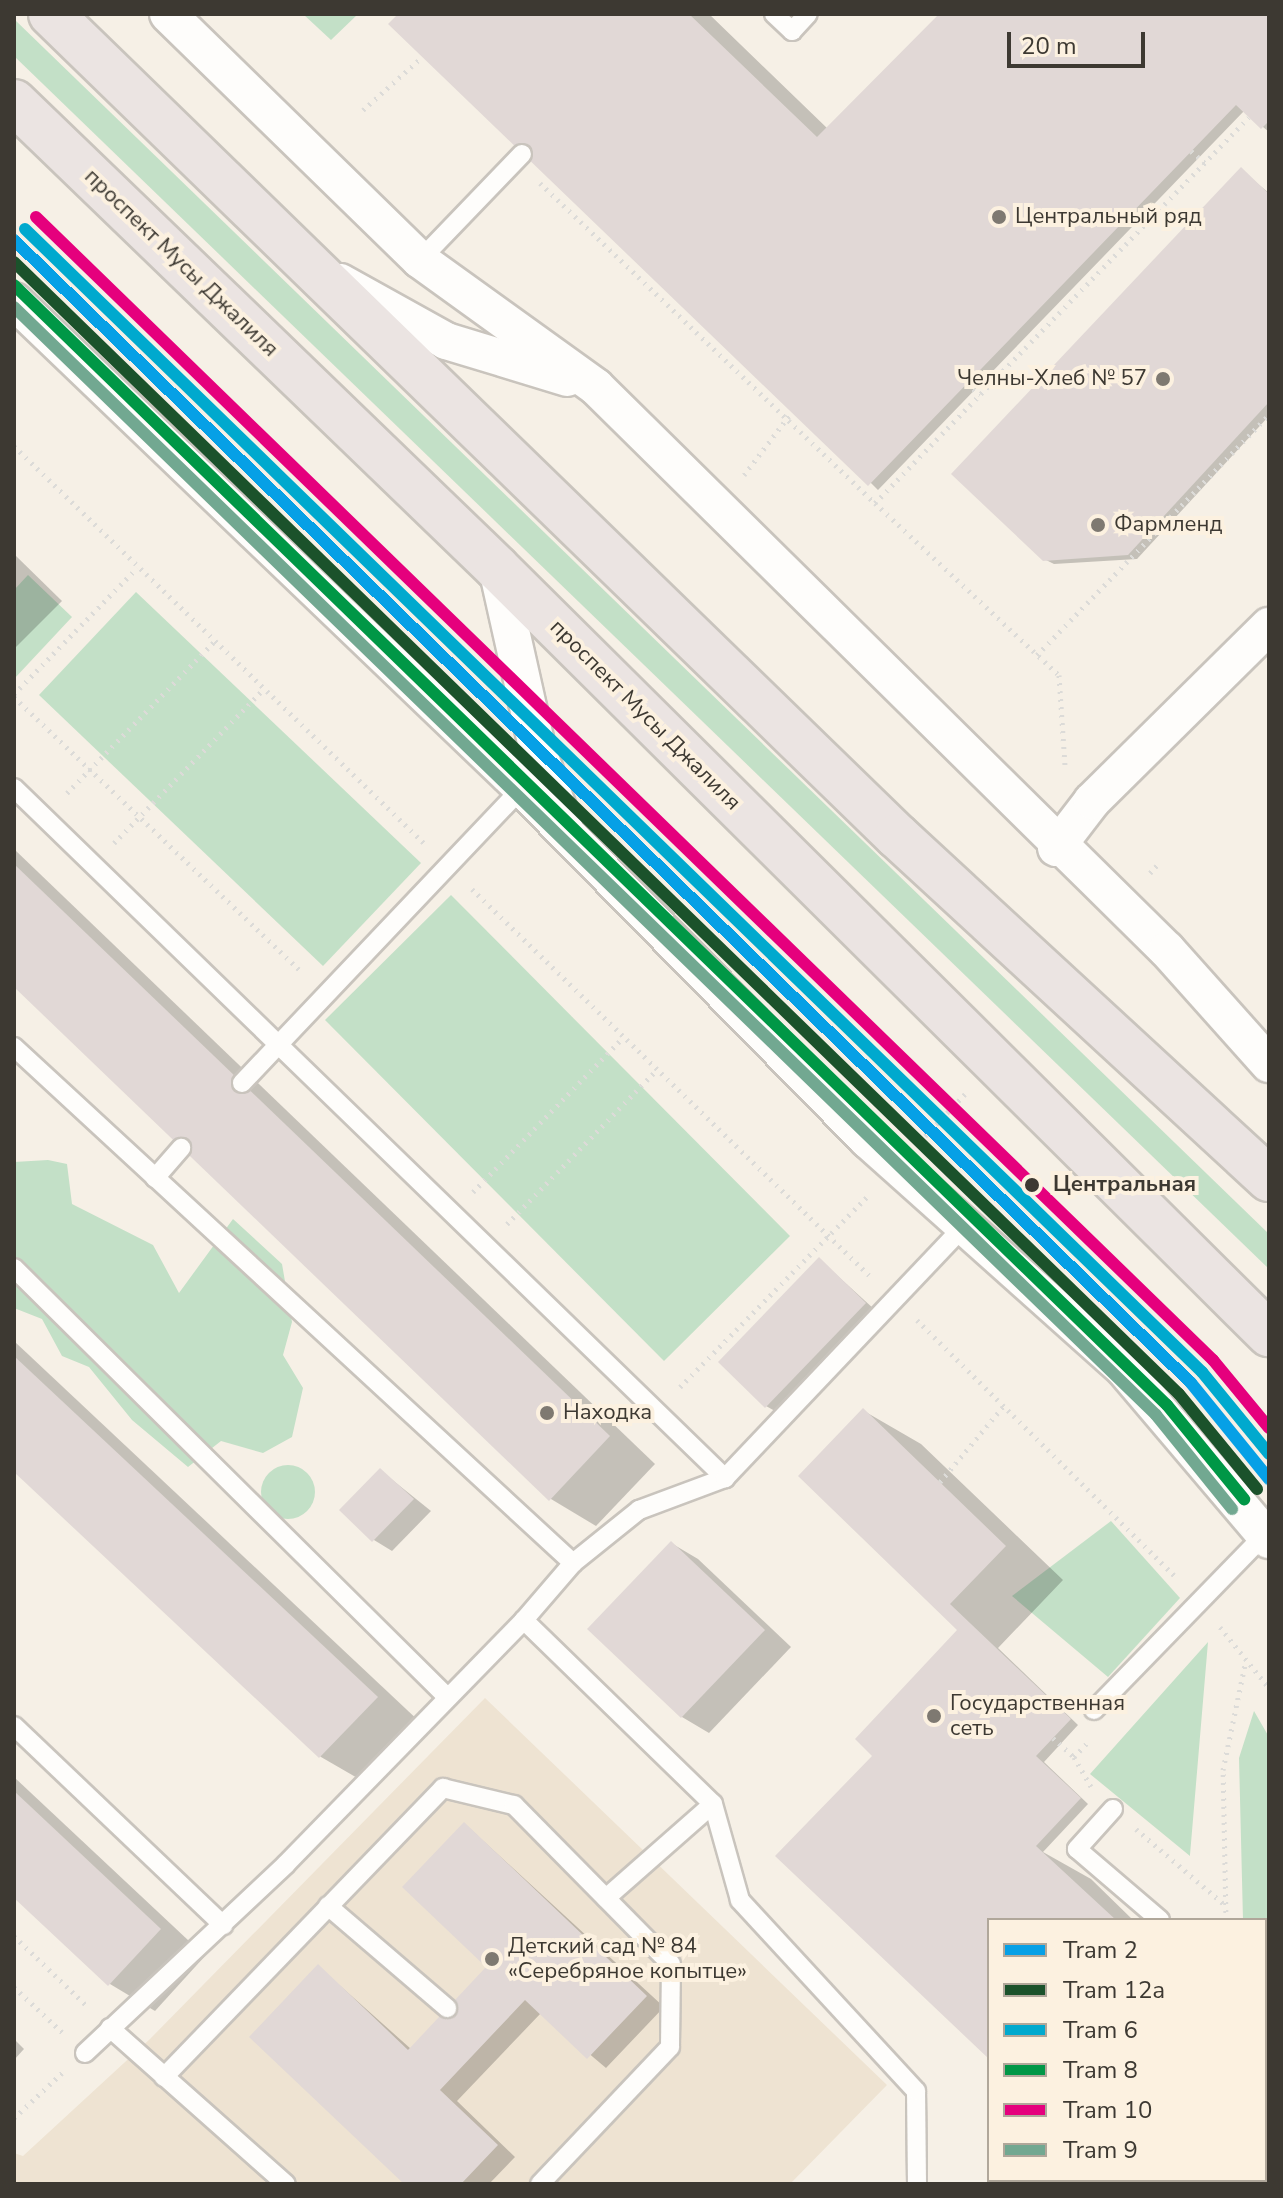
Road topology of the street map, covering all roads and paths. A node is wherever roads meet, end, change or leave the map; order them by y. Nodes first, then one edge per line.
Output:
1 (51, 14) edge
2 (168, 14) edge
3 (774, 14) edge
4 (808, 14) edge
5 (422, 57) dead end
6 (14, 102) edge
7 (363, 110) dead end
8 (1249, 117) dead end
9 (1191, 151) dead end
10 (522, 154) dead end
11 (1205, 163) junction
12 (541, 184) dead end
13 (420, 260) junction
14 (315, 268) junction
15 (14, 301) edge
16 (966, 385) dead end
17 (596, 387) junction
18 (980, 394) junction
19 (791, 413) dead end
20 (1269, 415) edge
21 (785, 423) junction
22 (739, 479) dead end
23 (875, 503) junction
24 (137, 568) dead end
25 (497, 568) junction
26 (1269, 626) edge
27 (214, 642) dead end
28 (1037, 655) junction
29 (264, 689) dead end
30 (14, 695) edge
31 (1065, 766) dead end
32 (90, 770) junction
33 (14, 788) edge
34 (522, 788) junction
35 (44, 817) junction
36 (138, 818) junction
37 (568, 837) junction
38 (1056, 848) junction
39 (92, 865) junction
40 (327, 996) junction
41 (623, 1038) dead end
42 (281, 1043) junction
43 (14, 1047) edge
44 (1269, 1064) edge
45 (657, 1070) dead end
46 (242, 1083) dead end
47 (974, 1085) dead end
48 (915, 1147) dead end
49 (181, 1148) dead end
50 (155, 1178) junction
51 (1269, 1179) edge
52 (878, 1186) dead end
53 (452, 1214) junction
54 (963, 1227) junction
55 (485, 1247) junction
56 (14, 1268) edge
57 (895, 1299) junction
58 (1269, 1334) edge
59 (1006, 1403) junction
60 (656, 1412) junction
61 (725, 1478) junction
62 (940, 1482) dead end
63 (1267, 1537) edge
64 (573, 1563) junction
65 (1199, 1602) junction
66 (524, 1620) junction
67 (1246, 1659) junction
68 (1269, 1688) edge
69 (445, 1695) junction
70 (1094, 1710) dead end
71 (14, 1726) edge
72 (713, 1804) junction
73 (1113, 1809) joint
74 (606, 1898) junction
75 (328, 1906) junction
76 (1226, 1907) junction
77 (1158, 1918) edge
78 (1226, 1918) edge
79 (223, 1925) junction
80 (14, 1936) edge
81 (14, 1987) edge
82 (447, 2008) dead end
83 (110, 2028) junction
84 (85, 2053) junction
85 (164, 2077) junction
86 (14, 2118) edge
87 (286, 2184) edge
88 (540, 2184) edge
89 (917, 2184) edge

1 - 14 main road
2 - 13 street
3 - 4 lane
5 - 7 path
6 - 25 main road, проспект Мусы Джалиля
8 - 11 path
9 - 11 path
10 - 13 lane
11 - 18 path
12 - 21 path
13 - 17 street
14 - 17 street
14 - 51 main road
15 - 34 street
16 - 18 path
17 - 38 street
18 - 23 path
19 - 21 path
20 - 28 path
21 - 22 path
21 - 23 path
23 - 28 path
24 - 30 path
25 - 37 street
25 - 58 main road, проспект Мусы Джалиля
26 - 38 street
27 - 32 path
28 - 31 path
29 - 36 path
30 - 32 path
32 - 35 path
32 - 36 path
33 - 35 lane
34 - 37 street
34 - 40 lane
35 - 39 lane
36 - 39 path
36 - 40 path
37 - 54 street
38 - 44 street
39 - 42 lane
40 - 42 lane
41 - 53 path
42 - 46 lane
42 - 53 lane
43 - 50 lane
45 - 55 path
47 - 48 path
49 - 50 lane
50 - 64 lane
52 - 60 path
53 - 55 lane
54 - 57 lane
54 - 63 street
55 - 60 lane
56 - 69 lane
57 - 59 path
57 - 61 lane
59 - 62 path
59 - 65 path
60 - 61 lane
61 - 64 lane
63 - 65 lane
64 - 66 lane
65 - 67 path
65 - 70 lane
66 - 69 lane
66 - 72 lane
67 - 68 path
67 - 76 path
69 - 79 lane
71 - 79 lane
72 - 74 lane
72 - 89 lane
73 - 76 path
73 - 77 lane
74 - 75 lane
74 - 88 lane
75 - 82 lane
75 - 85 lane
76 - 78 path
79 - 83 lane
80 - 83 path
81 - 84 path
83 - 84 lane
83 - 85 lane
84 - 86 path
85 - 87 lane

